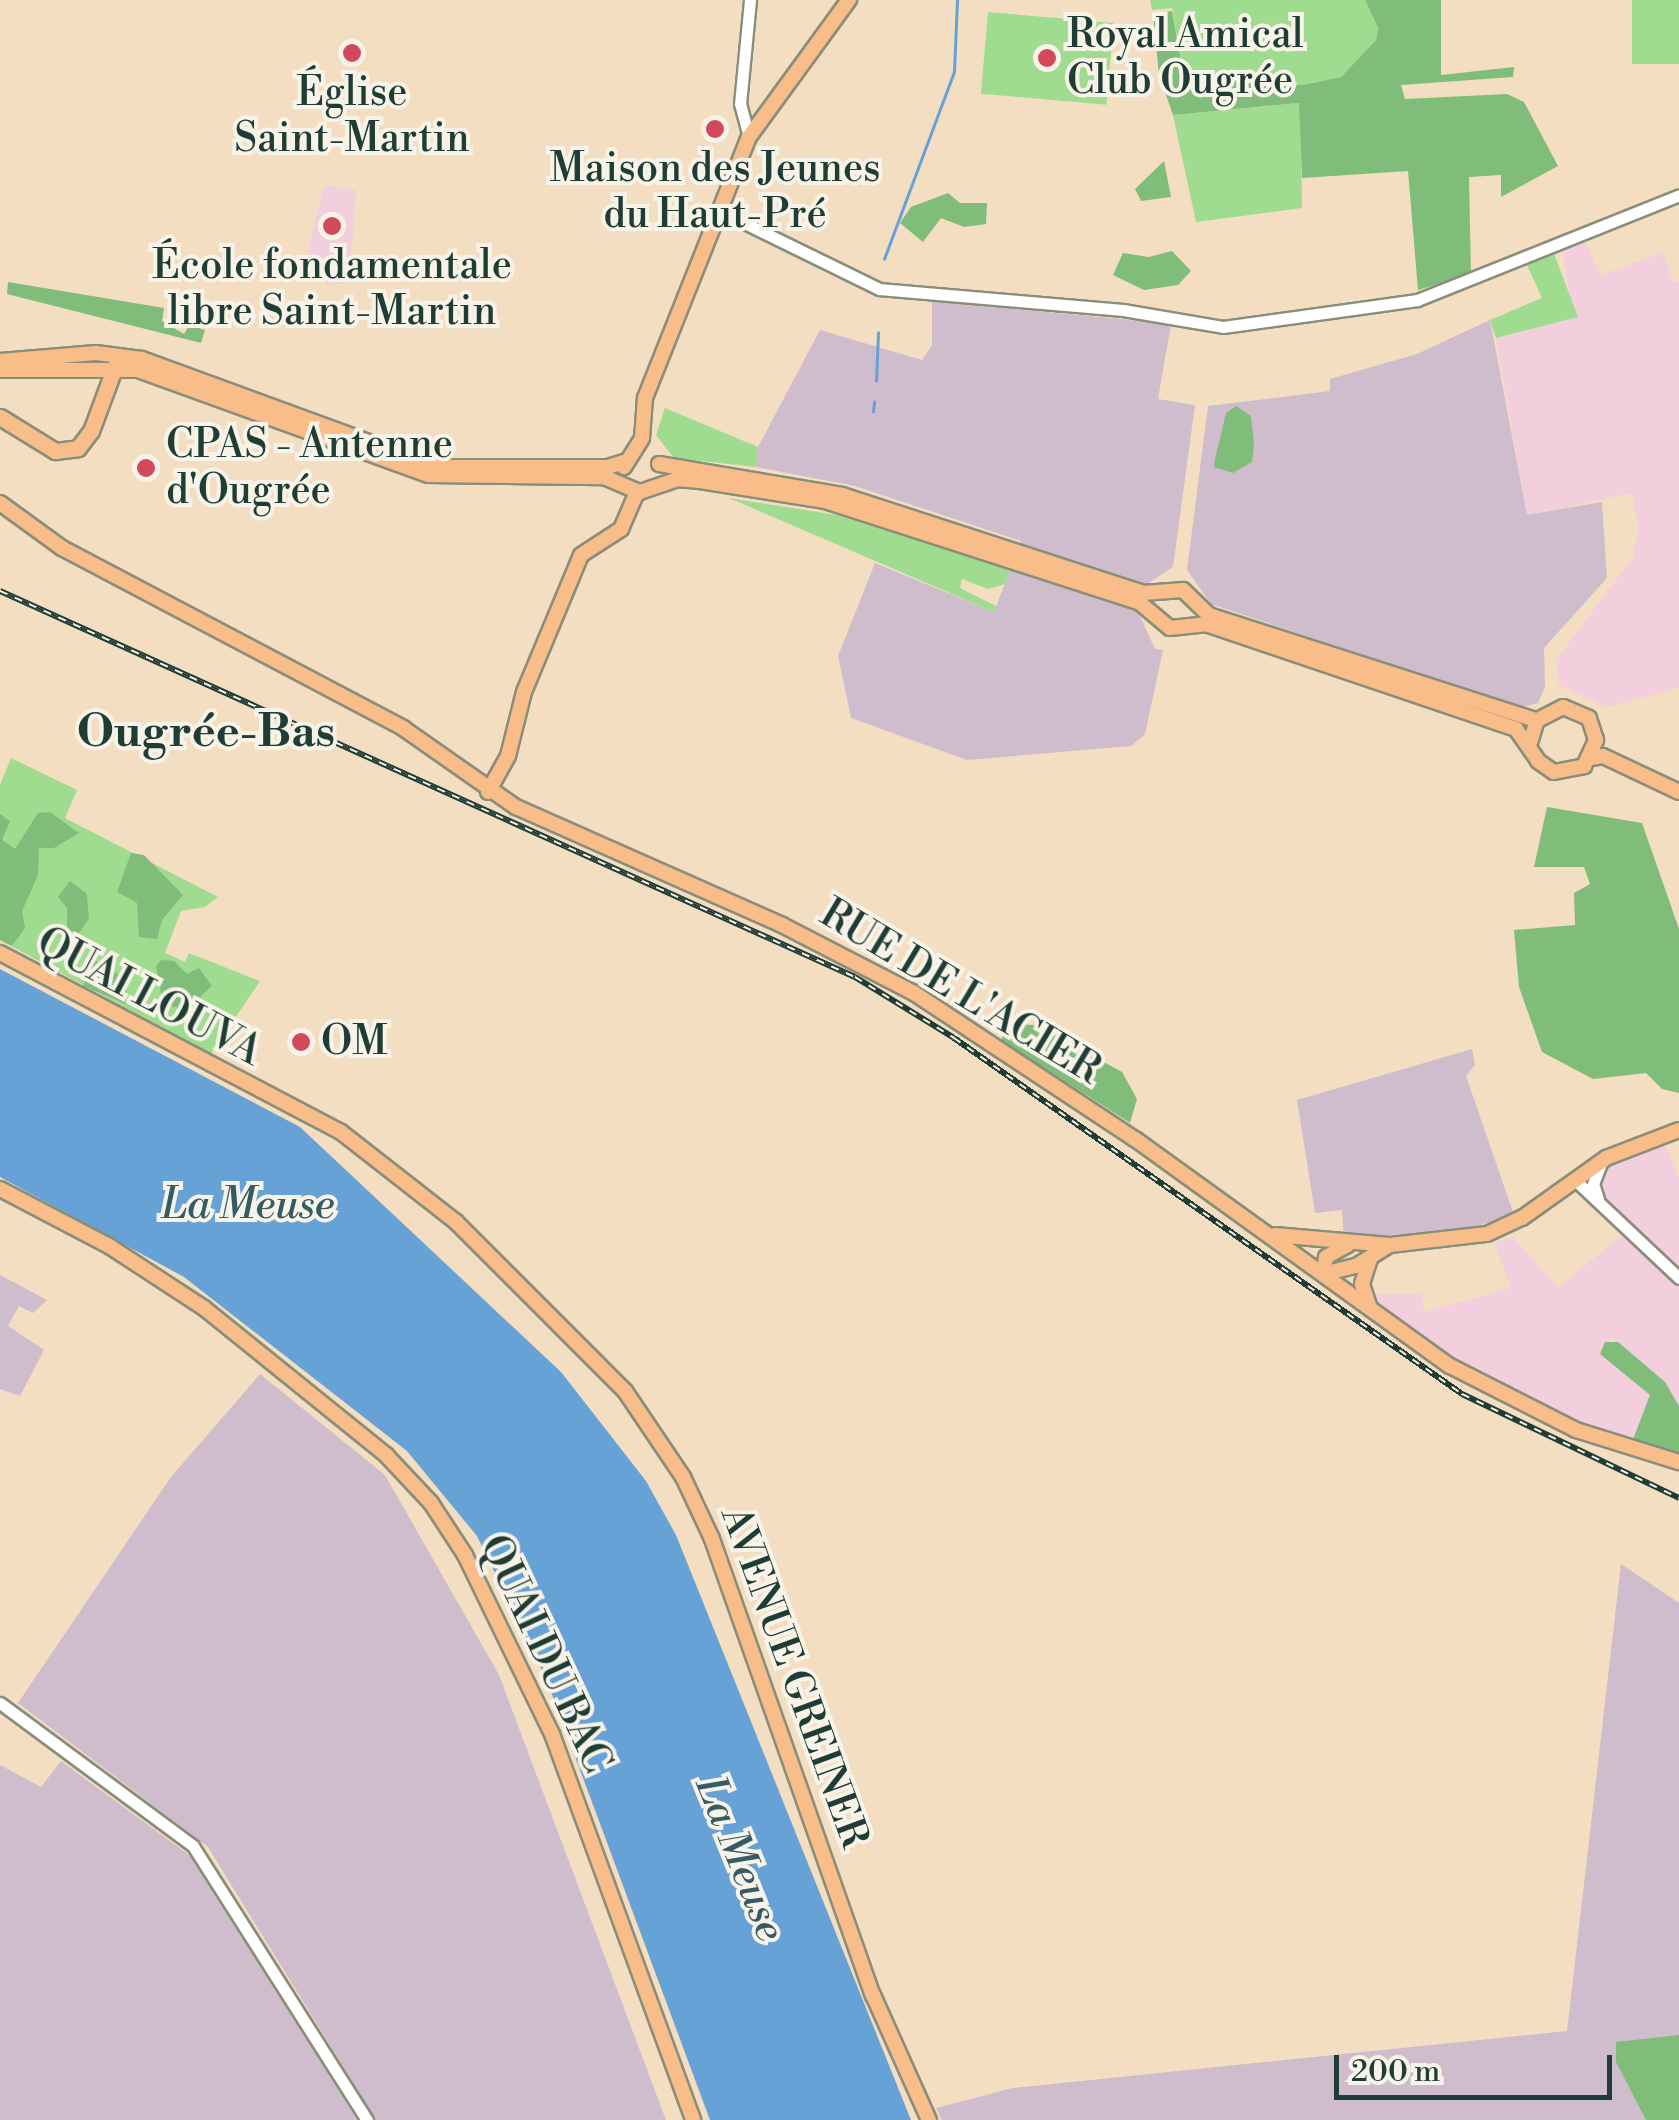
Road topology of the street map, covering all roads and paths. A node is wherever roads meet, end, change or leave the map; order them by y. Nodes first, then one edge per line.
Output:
1 (750, 0) edge
2 (848, 0) edge
3 (749, 137) junction
4 (1679, 194) edge
5 (720, 211) junction
6 (0, 360) edge
7 (115, 366) junction
8 (0, 370) edge
9 (0, 417) edge
10 (642, 438) junction
11 (628, 459) junction
12 (656, 460) junction
13 (656, 486) junction
14 (631, 487) junction
15 (0, 503) edge
16 (1165, 590) junction
17 (1195, 604) junction
18 (1156, 616) junction
19 (1188, 624) junction
20 (1537, 720) junction
21 (1596, 740) junction
22 (1530, 742) junction
23 (1591, 758) junction
24 (1679, 782) edge
25 (488, 792) junction
26 (1679, 792) edge
27 (0, 954) edge
28 (1679, 1130) edge
29 (1603, 1160) junction
30 (1574, 1179) junction
31 (0, 1189) edge
32 (1598, 1204) junction
33 (1269, 1234) junction
34 (1348, 1244) junction
35 (1390, 1245) junction
36 (1370, 1259) junction
37 (1323, 1274) junction
38 (1679, 1278) edge
39 (533, 1295) joint
40 (1376, 1318) junction
41 (1679, 1462) edge
42 (0, 1703) edge
43 (367, 2120) edge
44 (693, 2120) edge
45 (929, 2120) edge

1 - 3 street
2 - 3 main road
3 - 5 main road
4 - 5 street
5 - 10 main road
6 - 11 main road
7 - 8 main road
7 - 9 highway
7 - 14 main road
10 - 11 main road
10 - 12 main road
11 - 12 main road
11 - 14 main road
12 - 13 main road
12 - 16 main road
13 - 14 main road
13 - 18 main road
14 - 25 main road
15 - 25 main road, RUE DE L'ACIER
16 - 17 main road
16 - 18 main road
17 - 19 main road
17 - 20 main road
18 - 19 main road
19 - 22 main road
20 - 21 main road
20 - 22 main road
21 - 23 main road
21 - 24 main road
22 - 23 main road
23 - 26 main road
25 - 33 main road, RUE DE L'ACIER
27 - 39 main road, QUAI LOUVA
28 - 29 main road
29 - 30 main road
29 - 32 street
30 - 32 street
30 - 35 main road
31 - 44 main road, QUAI DU BAC
32 - 38 street
33 - 34 main road
33 - 37 main road, RUE DE L'ACIER
34 - 35 main road
34 - 37 main road
35 - 36 main road
36 - 37 main road
36 - 40 main road
37 - 40 main road, RUE DE L'ACIER
39 - 45 main road, AVENUE GREINER
40 - 41 main road, RUE DE L'ACIER
42 - 43 street

